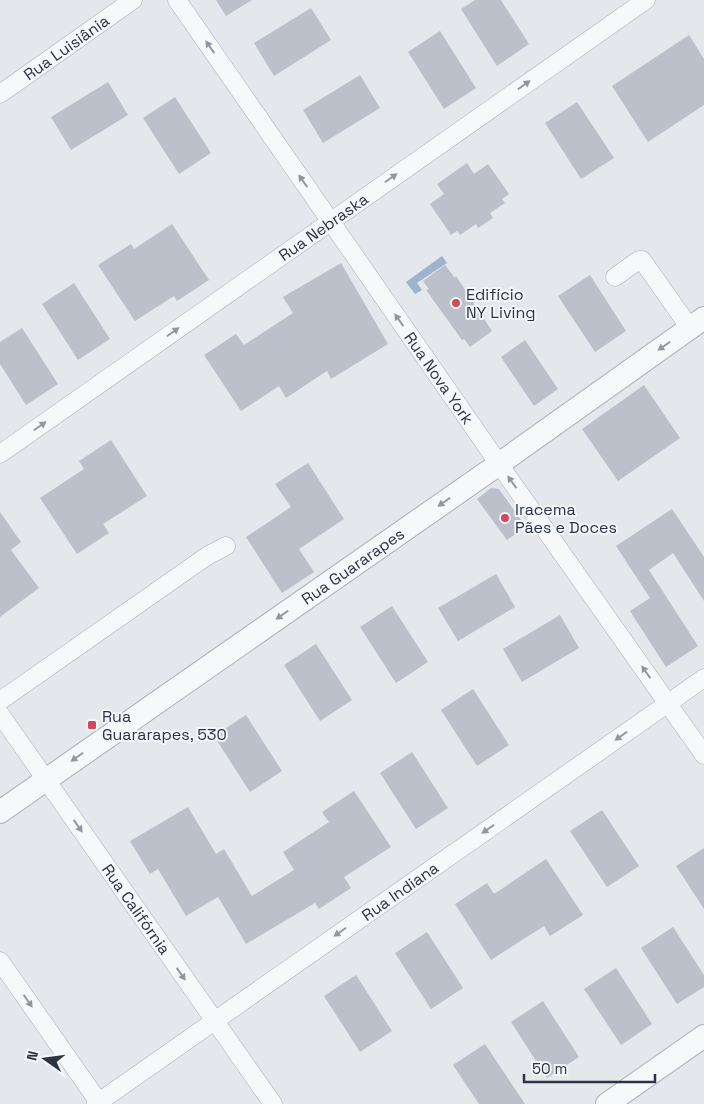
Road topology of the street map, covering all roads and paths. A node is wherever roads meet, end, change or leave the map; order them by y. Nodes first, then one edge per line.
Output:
1 (133, 0) edge
2 (176, 0) edge
3 (646, 0) edge
4 (0, 94) edge
5 (331, 220) junction
6 (615, 277) dead end
7 (697, 323) edge
8 (0, 454) edge
9 (499, 464) junction
10 (226, 546) dead end
11 (704, 678) edge
12 (0, 701) edge
13 (668, 704) junction
14 (0, 714) edge
15 (704, 755) edge
16 (45, 780) junction
17 (0, 812) edge
18 (0, 962) edge
19 (214, 1021) junction
20 (704, 1036) edge
21 (98, 1103) edge
22 (273, 1104) edge
23 (607, 1104) edge

1 - 4 street, Rua Luisiânia
5 -> 2 street, Rua Nova York
5 -> 3 street, Rua Nebraska
8 -> 5 street, Rua Nebraska
9 -> 5 street, Rua Nova York
6 - 7 street
7 -> 9 street, Rua Guararapes
13 -> 9 street, Rua Nova York
9 -> 16 street, Rua Guararapes
10 - 12 street
11 - 13 street, Rua Indiana
13 - 15 street, Rua Nova York
13 -> 19 street, Rua Indiana
14 - 16 street, Rua Califórnia
16 - 17 street, Rua Guararapes
16 -> 19 street, Rua Califórnia
18 -> 21 street
19 - 21 street, Rua Indiana
19 - 22 street, Rua Califórnia
20 - 23 street

